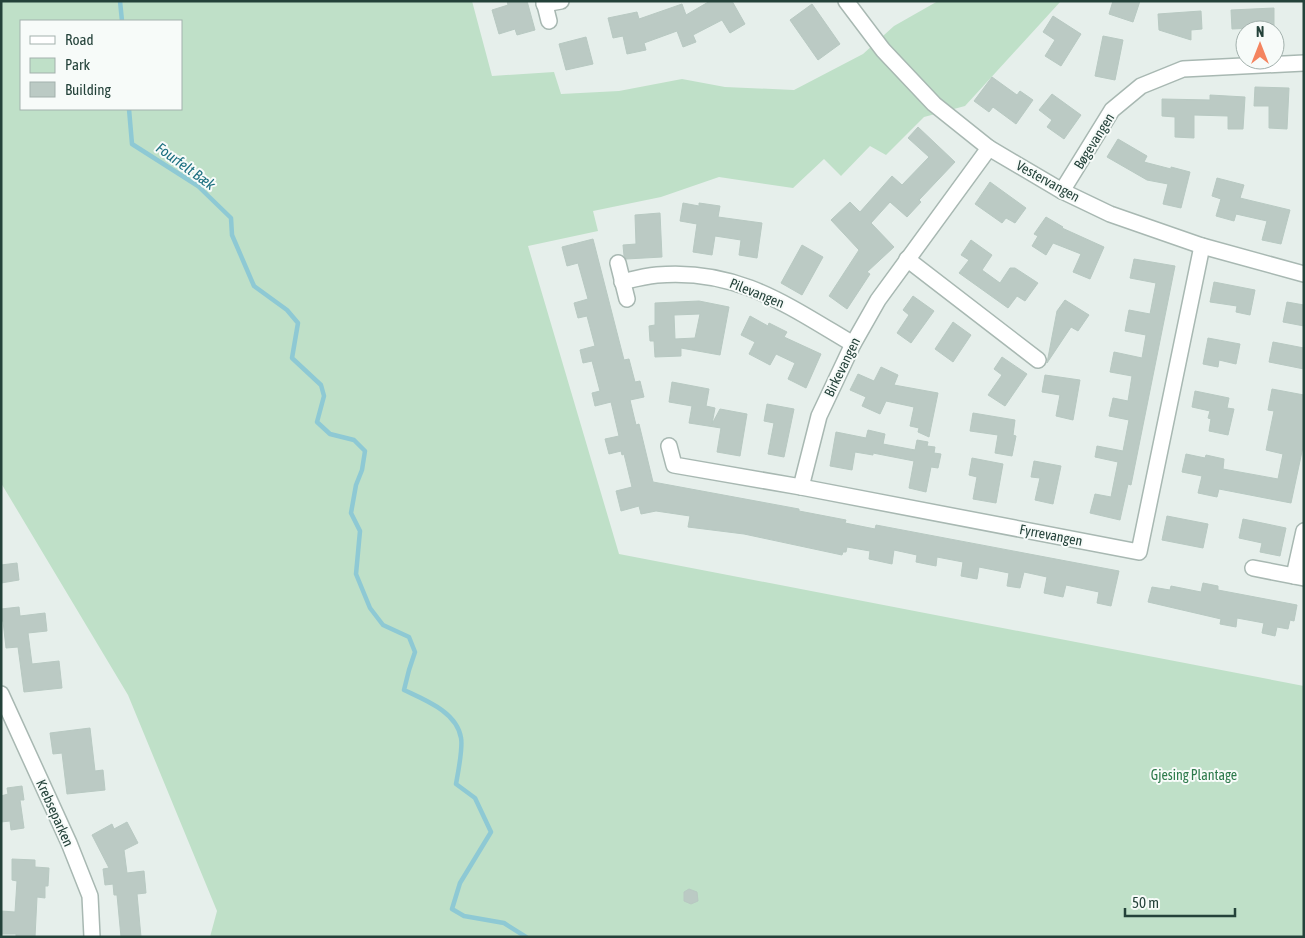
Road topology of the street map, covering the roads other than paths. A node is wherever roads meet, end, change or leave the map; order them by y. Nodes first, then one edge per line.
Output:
1 (561, 1) edge
2 (846, 1) edge
3 (544, 3) edge
4 (549, 21) dead end
5 (1304, 63) edge
6 (989, 148) junction
7 (1062, 191) junction
8 (1202, 246) junction
9 (907, 259) junction
10 (618, 263) dead end
11 (1304, 274) edge
12 (622, 282) junction
13 (627, 299) dead end
14 (853, 344) junction
15 (1038, 360) dead end
16 (669, 446) dead end
17 (801, 487) junction
18 (1304, 531) edge
19 (1253, 568) dead end
20 (1299, 577) edge
21 (1, 694) edge
22 (92, 937) edge

1 - 3 street
2 - 6 street, Vestervangen
3 - 4 street
5 - 7 street, Bøgevangen
6 - 7 street, Vestervangen
6 - 9 street, Birkevangen
7 - 8 street, Vestervangen
8 - 11 street, Vestervangen
8 - 17 street, Fyrrevangen
9 - 14 street, Birkevangen
9 - 15 street
10 - 12 street
12 - 13 street
12 - 14 street, Pilevangen
14 - 17 street, Birkevangen
16 - 17 street, Fyrrevangen
18 - 20 street
19 - 20 street
21 - 22 street, Krebseparken

